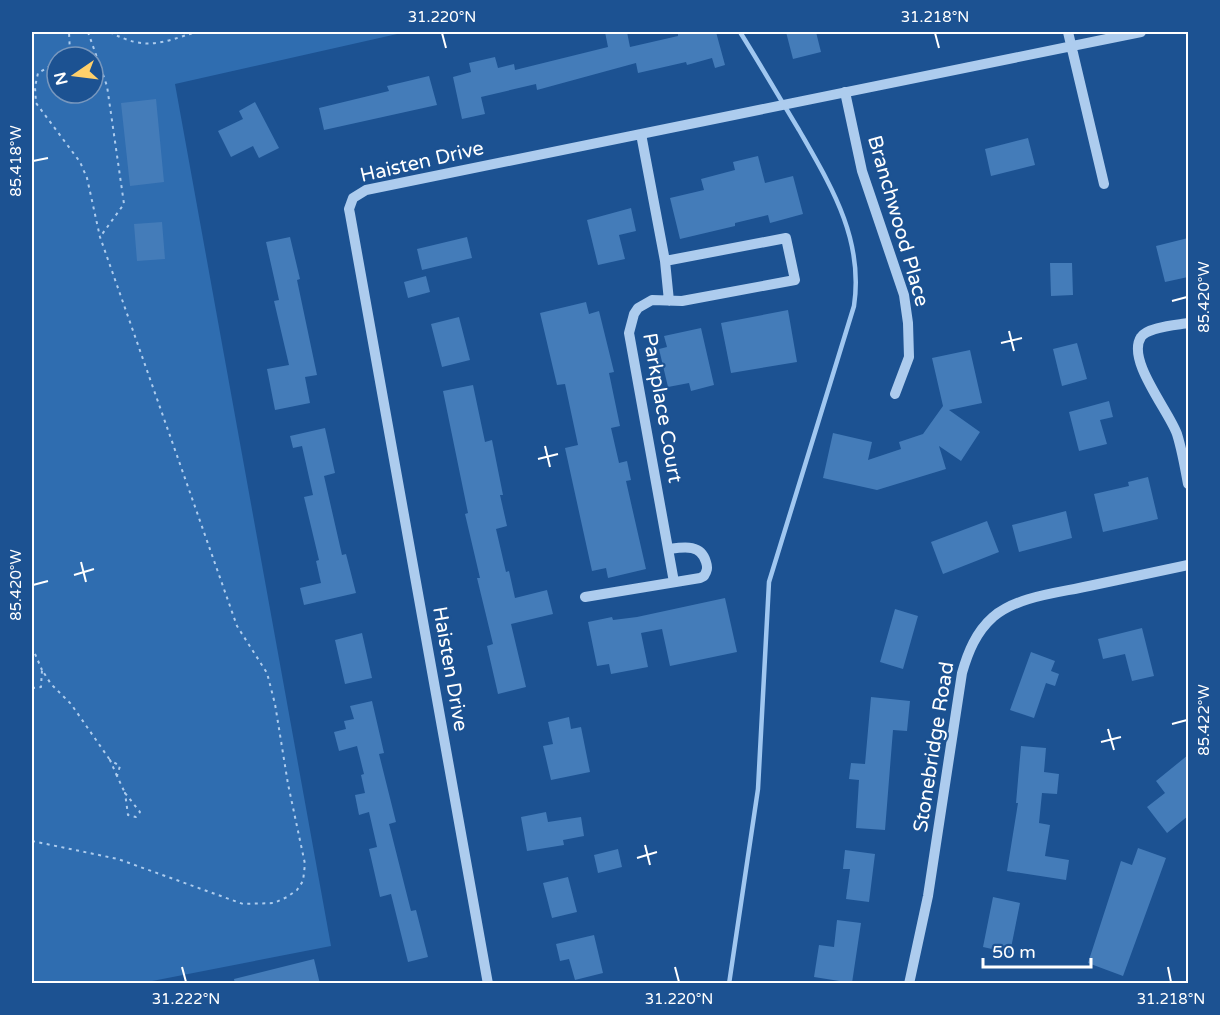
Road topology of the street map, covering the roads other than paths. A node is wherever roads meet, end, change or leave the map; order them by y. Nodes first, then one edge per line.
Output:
1 (1068, 32) edge
2 (1141, 32) edge
3 (1072, 46) junction
4 (845, 92) junction
5 (641, 135) junction
6 (1104, 184) dead end
7 (665, 261) junction
8 (669, 301) junction
9 (1188, 323) edge
10 (895, 394) dead end
11 (1188, 484) edge
12 (669, 549) junction
13 (1188, 565) edge
14 (674, 582) junction
15 (585, 597) dead end
16 (488, 984) edge
17 (909, 984) edge

1 - 3 street
2 - 3 street, Haisten Drive
3 - 4 street, Haisten Drive
3 - 6 street
4 - 5 street, Haisten Drive
4 - 10 street, Branchwood Place
5 - 7 street
5 - 16 street, Haisten Drive
7 - 8 street
7 - 8 street, Parkplace Court
8 - 12 street, Parkplace Court
9 - 11 street
12 - 14 street, Parkplace Court
12 - 14 street
13 - 17 street, Stonebridge Road
14 - 15 street

